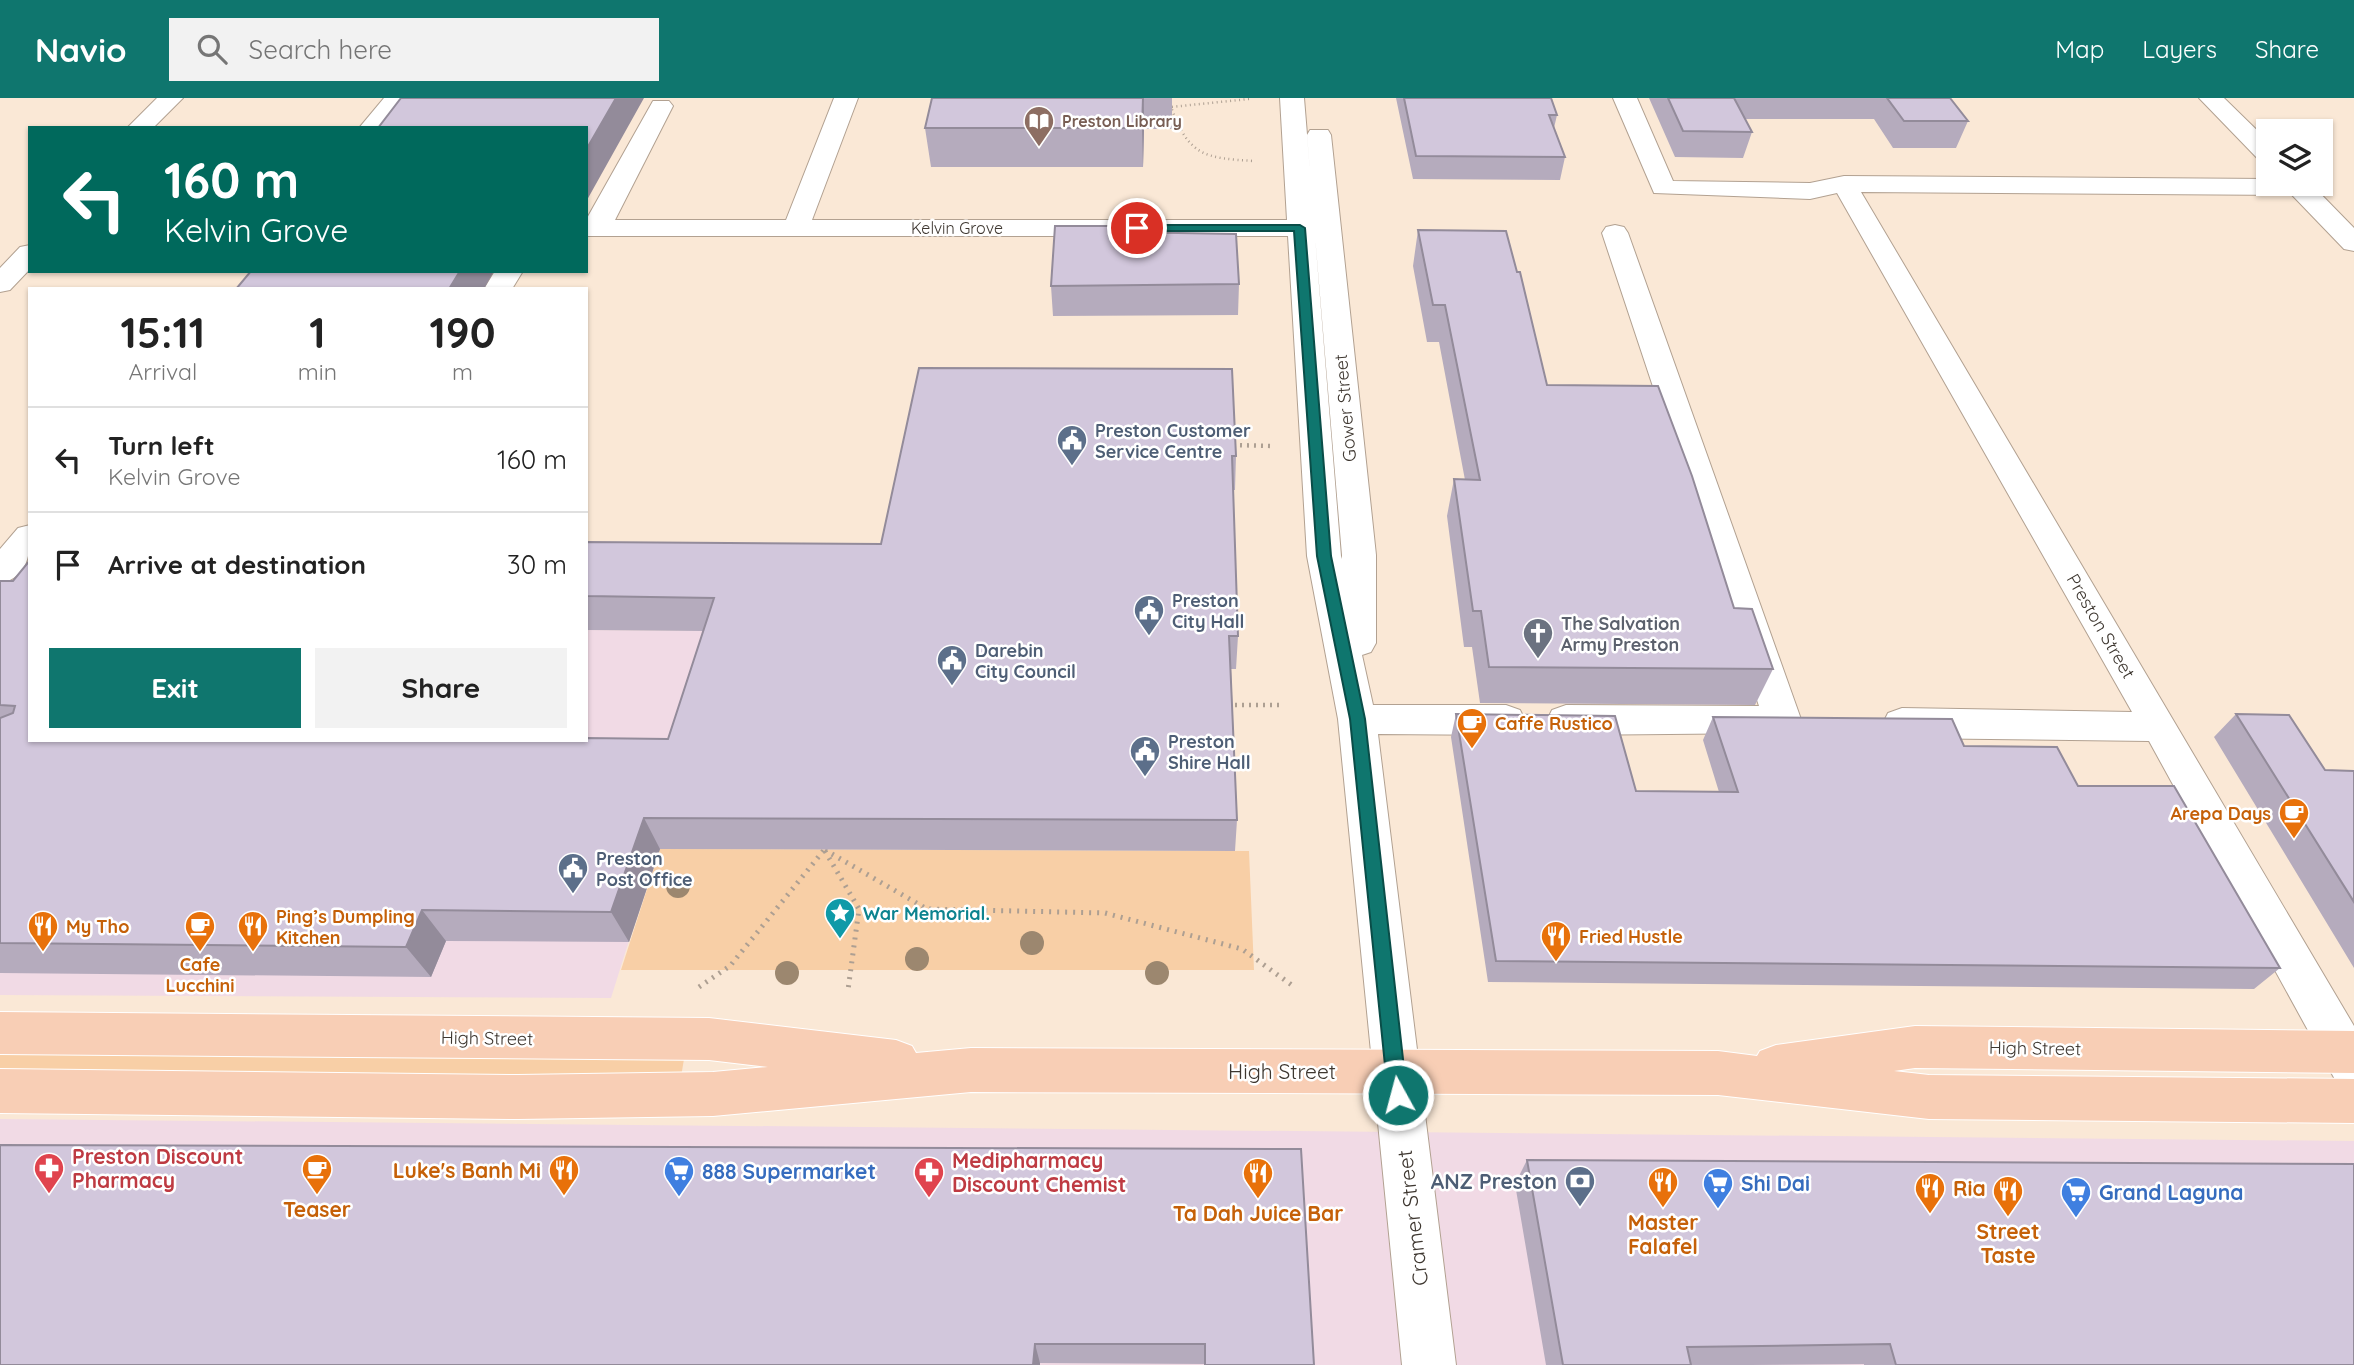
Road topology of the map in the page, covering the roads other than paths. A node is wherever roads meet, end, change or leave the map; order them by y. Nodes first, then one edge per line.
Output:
1 (171, 98) edge
2 (396, 98) edge
3 (846, 98) edge
4 (1292, 98) edge
5 (1316, 98) edge
6 (1625, 98) edge
7 (2211, 98) edge
8 (661, 106) dead end
9 (141, 126) edge
10 (373, 126) edge
11 (2256, 143) edge
12 (1844, 184) junction
13 (2256, 186) edge
14 (2308, 196) edge
15 (592, 228) edge
16 (796, 228) junction
17 (1314, 228) junction
18 (1615, 233) dead end
19 (2354, 243) edge
20 (28, 255) edge
21 (0, 284) edge
22 (28, 539) edge
23 (0, 572) edge
24 (1357, 719) junction
25 (1783, 722) junction
26 (1823, 722) edge
27 (1864, 723) edge
28 (2160, 727) junction
29 (0, 1033) edge
30 (2351, 1058) edge
31 (971, 1070) junction
32 (1395, 1072) junction
33 (1718, 1073) junction
34 (0, 1091) edge
35 (2354, 1101) edge
36 (1429, 1365) edge

1 - 9 street
2 - 10 street
3 - 16 street
4 - 17 street, Gower Street
5 - 17 street, Gower Street
6 - 12 street
7 - 11 street
8 - 15 street
12 - 13 street
12 - 28 street, Preston Street
14 - 19 street
15 - 16 street, Kelvin Grove
16 - 17 street, Kelvin Grove
17 - 24 street, Gower Street
18 - 25 street
20 - 21 street
22 - 23 street
24 - 25 street
24 - 32 street, Gower Street
25 - 26 street
27 - 28 street
28 - 30 street, Preston Street
29 - 31 main road, High Street
30 - 33 main road, High Street
31 - 32 main road, High Street
31 - 34 main road, High Street
32 - 33 main road, High Street
32 - 36 street, Cramer Street
33 - 35 main road, High Street

